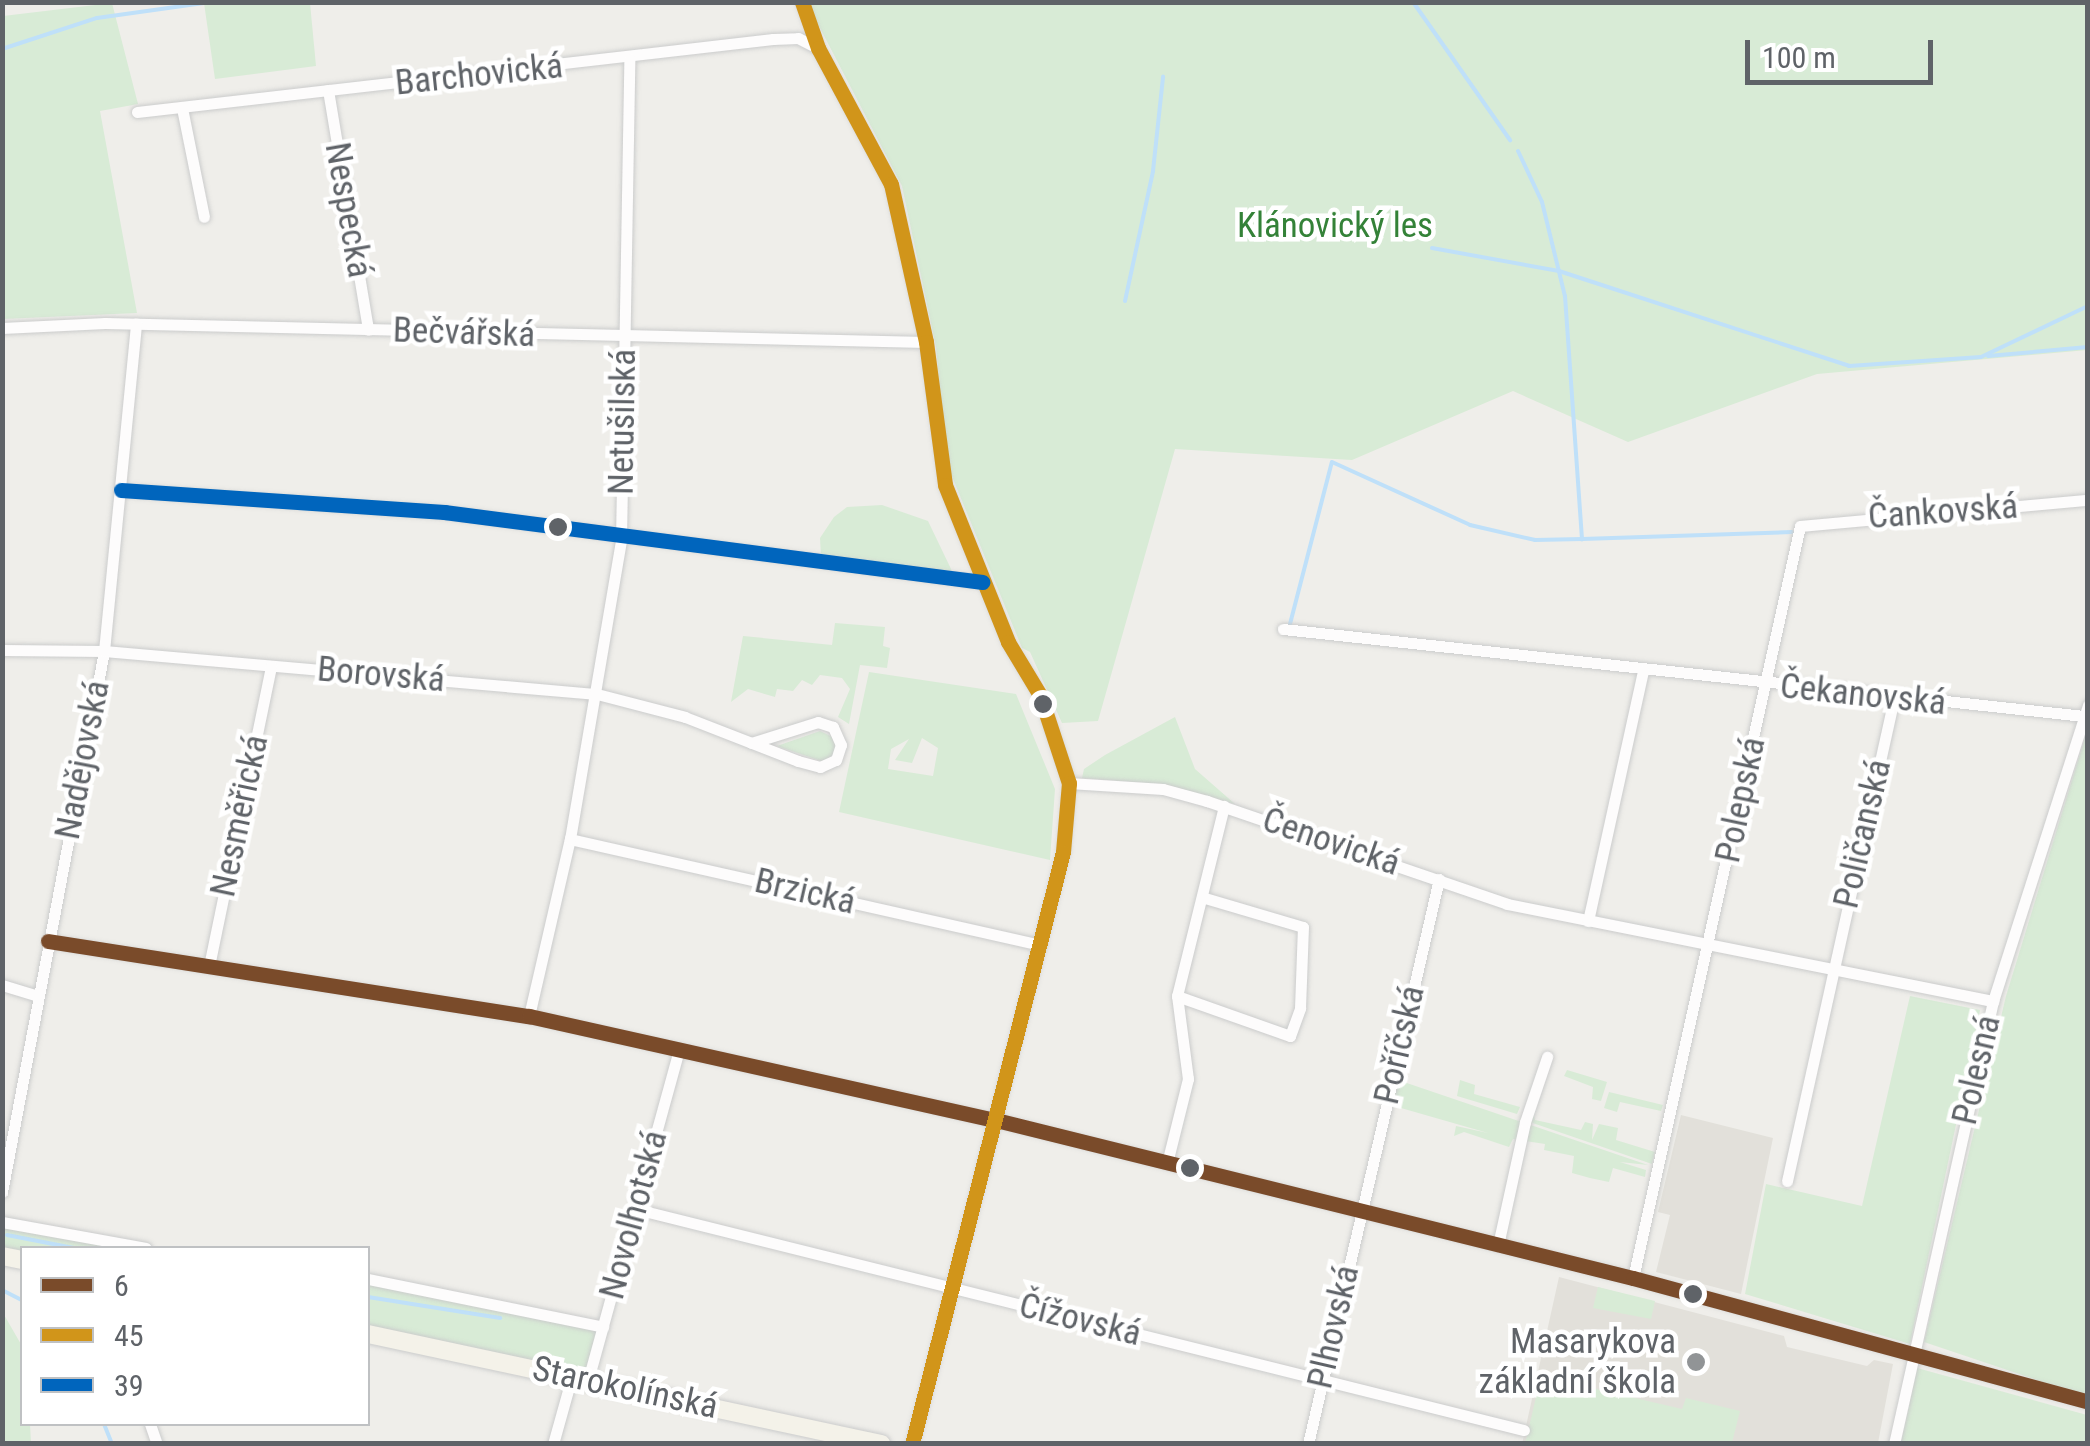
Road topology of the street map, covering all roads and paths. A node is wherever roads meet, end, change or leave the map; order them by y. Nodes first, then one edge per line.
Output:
1 (802, 2) edge
2 (818, 48) junction
3 (628, 59) junction
4 (328, 90) junction
5 (182, 108) junction
6 (138, 112) dead end
7 (204, 217) dead end
8 (136, 324) junction
9 (2, 328) edge
10 (368, 330) junction
11 (625, 338) junction
12 (926, 342) junction
13 (121, 490) junction
14 (2088, 500) edge
15 (1799, 532) joint
16 (621, 540) junction
17 (982, 582) junction
18 (1283, 629) dead end
19 (2, 650) edge
20 (104, 651) junction
21 (270, 666) junction
22 (1643, 672) junction
23 (1766, 686) junction
24 (597, 694) junction
25 (1894, 699) junction
26 (2086, 710) edge
27 (751, 742) junction
28 (1069, 783) junction
29 (1224, 806) junction
30 (570, 838) junction
31 (1439, 879) junction
32 (1202, 897) junction
33 (1588, 921) junction
34 (48, 941) junction
35 (1040, 945) junction
36 (1710, 946) junction
37 (209, 966) junction
38 (1832, 969) junction
39 (2, 985) edge
40 (37, 996) junction
41 (1176, 996) junction
42 (1993, 1001) junction
43 (529, 1016) junction
44 (680, 1050) junction
45 (1547, 1056) dead end
46 (996, 1120) junction
47 (1167, 1163) junction
48 (1787, 1181) dead end
49 (2, 1192) edge
50 (636, 1209) junction
51 (1360, 1211) junction
52 (2, 1222) edge
53 (1498, 1245) junction
54 (135, 1246) edge
55 (1633, 1278) junction
56 (370, 1279) edge
57 (950, 1287) junction
58 (603, 1327) junction
59 (370, 1334) edge
60 (1915, 1354) junction
61 (580, 1378) junction
62 (1322, 1380) junction
63 (2088, 1402) edge
64 (1524, 1430) dead end
65 (553, 1444) edge
66 (882, 1444) edge
67 (912, 1444) edge
68 (1308, 1444) edge
69 (1894, 1444) edge

1 - 2 street
2 - 3 street, Barchovická
2 - 12 street
3 - 4 street, Barchovická
3 - 11 street, Netušilská
4 - 5 street, Barchovická
4 - 10 street, Nespecká
5 - 6 street, Barchovická
5 - 7 street
8 - 9 street, Bečvářská
8 - 10 street, Bečvářská
8 - 13 street, Nadějovská
10 - 11 street, Bečvářská
11 - 12 street, Bečvářská
11 - 16 street, Netušilská
12 - 17 street
13 - 16 street
13 - 20 street, Nadějovská
14 - 15 street, Čankovská
15 - 23 street, Polepská
16 - 17 street
16 - 24 street, Netušilská
17 - 28 street
18 - 22 street, Čekanovská
19 - 20 street, Borovská
20 - 21 street, Borovská
20 - 34 street, Nadějovská
21 - 24 street, Borovská
21 - 37 street, Nesměřická
22 - 23 street, Čekanovská
22 - 33 street
23 - 25 street, Čekanovská
23 - 36 street, Polepská
24 - 27 street, Borovská
24 - 30 street, Netušilská
25 - 26 street, Čekanovská
25 - 38 street, Poličanská
26 - 42 street, Polesná
27 - 27 street, Borovská
28 - 29 street, Čenovická
28 - 35 street
29 - 31 street, Čenovická
29 - 32 street
30 - 35 street, Brzická
30 - 43 street, Netušilská
31 - 33 street, Čenovická
31 - 51 street, Poříčská
32 - 41 street
32 - 41 street
33 - 36 street, Čenovická
34 - 37 street
34 - 40 street, Nadějovská
35 - 46 street
36 - 38 street, Čenovická
36 - 55 street, Polepská
37 - 43 street
38 - 42 street, Čenovická
38 - 48 street, Poličanská
39 - 40 street
40 - 49 street, Nadějovská
41 - 47 street
42 - 60 street, Polesná
43 - 44 street
44 - 46 street
44 - 50 street, Novolhotská
45 - 53 street
46 - 47 street
46 - 57 street
47 - 51 street
50 - 57 street, Čížovská
50 - 58 street, Novolhotská
51 - 53 street
51 - 62 street, Plhovská
52 - 54 street
53 - 55 street
55 - 60 street
56 - 58 street, Starokolínská
57 - 62 street, Čížovská
57 - 67 street
58 - 61 street, Novolhotská
59 - 61 main road, Starokolínská
60 - 63 street
60 - 69 street, Polesná
61 - 65 street, Novolhotská
61 - 66 main road, Starokolínská
62 - 64 street, Čížovská
62 - 68 street, Plhovská

